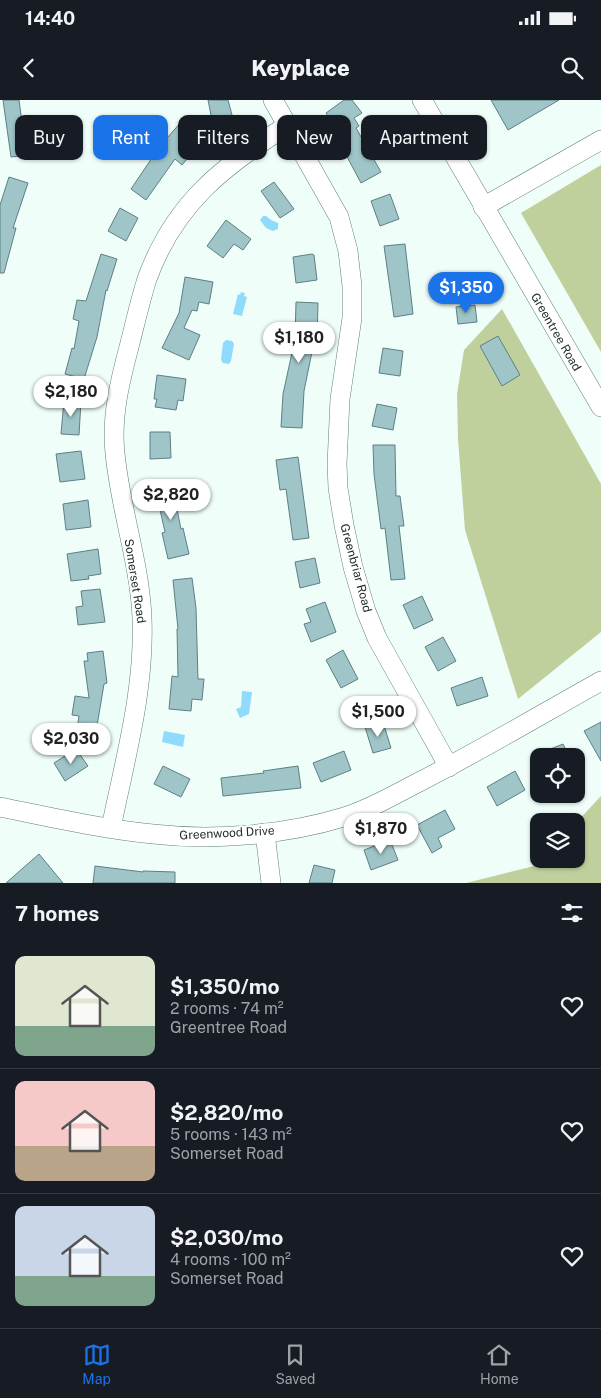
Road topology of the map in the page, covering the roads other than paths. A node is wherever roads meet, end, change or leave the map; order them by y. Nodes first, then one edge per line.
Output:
1 (273, 100) edge
2 (422, 100) edge
3 (282, 115) edge
4 (277, 133) edge
5 (601, 140) edge
6 (307, 160) edge
7 (483, 206) junction
8 (601, 407) edge
9 (601, 681) edge
10 (448, 767) junction
11 (1, 811) edge
12 (111, 828) junction
13 (265, 833) junction
14 (271, 883) edge

1 - 3 street, Greenbriar Road
2 - 7 street, Greentree Road
4 - 12 street, Somerset Road
5 - 7 street
6 - 10 street, Greenbriar Road
7 - 8 street, Greentree Road
9 - 10 street, Greenwood Drive
10 - 13 street, Greenwood Drive
11 - 12 street, Greenwood Drive
12 - 13 street, Greenwood Drive
13 - 14 street

